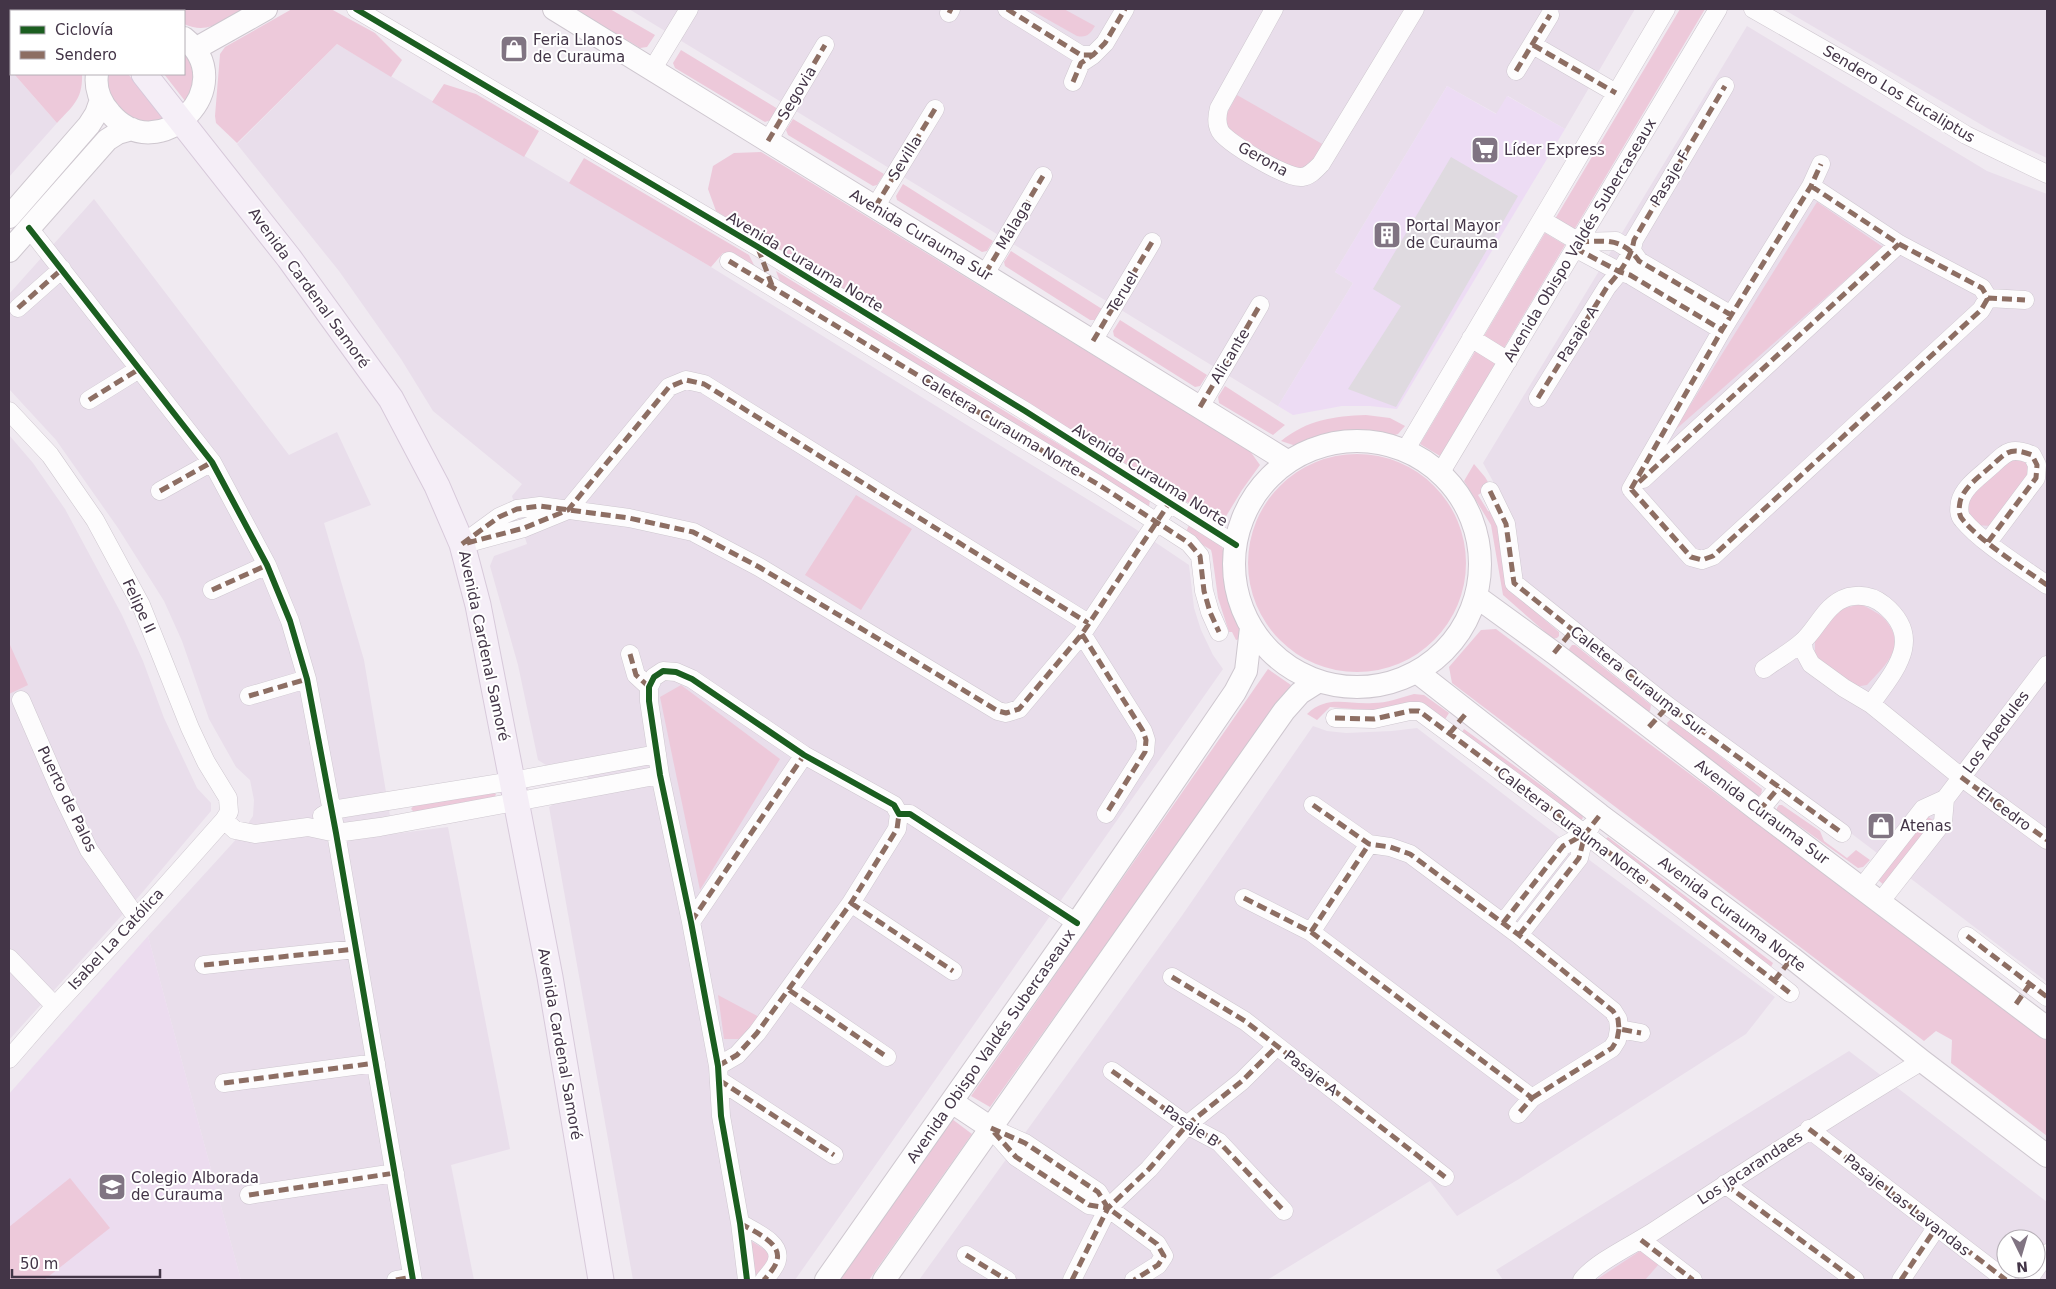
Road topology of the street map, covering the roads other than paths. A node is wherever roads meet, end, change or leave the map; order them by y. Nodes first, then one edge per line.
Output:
1 (266, 9) edge
2 (356, 9) edge
3 (554, 9) edge
4 (689, 9) edge
5 (1007, 9) edge
6 (1125, 9) edge
7 (1274, 9) edge
8 (1415, 9) edge
9 (1666, 9) edge
10 (1718, 9) edge
11 (1753, 9) edge
12 (1550, 15) dead end
13 (189, 44) edge
14 (825, 45) dead end
15 (1533, 45) junction
16 (1093, 55) junction
17 (652, 70) junction
18 (1516, 71) dead end
19 (97, 75) edge
20 (145, 75) edge
21 (1073, 82) dead end
22 (1725, 86) dead end
23 (1616, 93) junction
24 (101, 100) junction
25 (935, 109) dead end
26 (182, 121) junction
27 (132, 129) junction
28 (768, 141) junction
29 (1822, 164) dead end
30 (2047, 174) edge
31 (1043, 176) dead end
32 (1811, 186) junction
33 (875, 207) junction
34 (9, 217) edge
35 (1542, 220) junction
36 (29, 228) junction
37 (1152, 242) dead end
38 (1899, 244) junction
39 (1577, 245) junction
40 (758, 248) junction
41 (9, 251) edge
42 (1632, 251) junction
43 (729, 261) dead end
44 (62, 269) junction
45 (1620, 272) junction
46 (985, 274) junction
47 (773, 288) junction
48 (1988, 298) junction
49 (2025, 300) dead end
50 (1260, 305) dead end
51 (18, 308) dead end
52 (1726, 323) junction
53 (1471, 338) junction
54 (1093, 341) junction
55 (1508, 361) junction
56 (139, 369) junction
57 (1538, 398) dead end
58 (88, 400) dead end
59 (1200, 407) junction
60 (9, 411) edge
61 (1406, 449) junction
62 (1287, 461) junction
63 (212, 462) junction
64 (1441, 472) junction
65 (1632, 489) junction
66 (160, 491) dead end
67 (1490, 491) dead end
68 (1170, 502) junction
69 (568, 510) junction
70 (1157, 522) junction
71 (1988, 542) junction
72 (462, 544) junction
73 (1236, 545) junction
74 (267, 565) junction
75 (2047, 585) edge
76 (212, 590) dead end
77 (1477, 597) junction
78 (1251, 628) junction
79 (1085, 629) junction
80 (1572, 631) junction
81 (1218, 632) dead end
82 (1803, 642) junction
83 (1554, 653) junction
84 (630, 654) dead end
85 (2047, 665) edge
86 (1764, 669) dead end
87 (1417, 672) junction
88 (307, 679) junction
89 (1318, 681) junction
90 (649, 687) junction
91 (249, 696) dead end
92 (21, 700) dead end
93 (1871, 704) junction
94 (1668, 706) junction
95 (1468, 711) junction
96 (1335, 718) dead end
97 (1650, 727) junction
98 (1449, 734) junction
99 (657, 754) junction
100 (804, 755) junction
101 (660, 775) junction
102 (1961, 777) junction
103 (1779, 787) junction
104 (514, 791) junction
105 (1944, 799) junction
106 (1313, 805) dead end
107 (332, 810) junction
108 (1759, 811) junction
109 (899, 814) junction
110 (1106, 814) dead end
111 (1600, 815) junction
112 (224, 820) junction
113 (308, 827) junction
114 (336, 833) junction
115 (1842, 833) dead end
116 (2047, 840) edge
117 (1578, 842) junction
118 (1369, 844) junction
119 (1862, 887) junction
120 (1244, 898) dead end
121 (1881, 901) junction
122 (851, 903) junction
123 (138, 918) junction
124 (691, 922) junction
125 (1077, 923) junction
126 (1503, 923) junction
127 (1312, 932) junction
128 (1519, 935) junction
129 (1967, 936) dead end
130 (356, 949) junction
131 (9, 958) edge
132 (1792, 958) junction
133 (204, 966) dead end
134 (952, 971) dead end
135 (1172, 977) dead end
136 (1774, 981) junction
137 (2030, 984) junction
138 (789, 990) junction
139 (1790, 993) dead end
140 (2047, 997) edge
141 (2016, 1004) junction
142 (55, 1006) junction
143 (2047, 1028) edge
144 (1620, 1029) junction
145 (1641, 1033) dead end
146 (1277, 1046) junction
147 (887, 1057) dead end
148 (9, 1059) edge
149 (1922, 1061) junction
150 (376, 1062) junction
151 (1112, 1071) dead end
152 (718, 1073) junction
153 (224, 1083) dead end
154 (1532, 1098) junction
155 (952, 1102) junction
156 (1518, 1114) dead end
157 (1187, 1125) junction
158 (991, 1128) junction
159 (1809, 1129) junction
160 (834, 1155) dead end
161 (2047, 1156) edge
162 (395, 1173) junction
163 (1445, 1177) dead end
164 (1725, 1184) junction
165 (249, 1195) dead end
166 (1108, 1208) junction
167 (1284, 1211) dead end
168 (740, 1223) junction
169 (1936, 1228) junction
170 (1641, 1240) junction
171 (2047, 1253) edge
172 (966, 1255) dead end
173 (407, 1279) edge
174 (601, 1280) edge
175 (747, 1280) edge
176 (764, 1280) edge
177 (826, 1280) edge
178 (884, 1280) edge
179 (1007, 1280) edge
180 (1072, 1280) edge
181 (1134, 1280) edge
182 (1582, 1280) edge
183 (1693, 1280) edge
184 (1855, 1280) edge
185 (1900, 1280) edge
186 (2006, 1280) edge
187 (2028, 1280) edge

1 - 13 street
2 - 40 street, Avenida Curauma Norte
3 - 17 street, Avenida Curauma Sur
4 - 17 street
5 - 16 street
6 - 16 street
7 - 8 street, Gerona
9 - 23 street
10 - 39 street, Avenida Obispo Valdés Subercaseaux
11 - 30 street, Sendero Los Eucaliptus
12 - 15 street
13 - 26 street
14 - 28 street, Segovia
15 - 18 street
15 - 23 street
16 - 21 street
17 - 28 street, Avenida Curauma Sur
19 - 24 street
20 - 26 main road, Avenida Cardenal Samoré
22 - 42 street, Pasaje F
23 - 35 street
24 - 27 street
24 - 34 street
25 - 33 street, Sevilla
26 - 27 street
26 - 72 main road, Avenida Cardenal Samoré
27 - 36 street
28 - 33 street, Avenida Curauma Sur
29 - 32 street
31 - 46 street, Málaga
32 - 38 street
32 - 52 street
33 - 46 street, Avenida Curauma Sur
35 - 39 street
35 - 53 street
36 - 41 street
36 - 44 street
37 - 54 street, Teruel
38 - 48 street
38 - 65 street
39 - 42 street
39 - 45 street
39 - 55 street, Avenida Obispo Valdés Subercaseaux
40 - 47 street
40 - 68 street, Avenida Curauma Norte
42 - 45 street, Pasaje F
42 - 52 street
43 - 47 street, Caletera Curauma Norte
44 - 51 street
44 - 56 street
45 - 52 street
45 - 57 street, Pasaje A
46 - 54 street, Avenida Curauma Sur
47 - 70 street, Caletera Curauma Norte
48 - 49 street
48 - 65 street
50 - 59 street, Alicante
52 - 65 street
53 - 55 street
53 - 61 street
54 - 59 street, Avenida Curauma Sur
55 - 64 street, Avenida Obispo Valdés Subercaseaux
56 - 58 street
56 - 63 street
59 - 62 street, Avenida Curauma Sur
60 - 112 street, Felipe II
61 - 62 street
61 - 64 street
62 - 73 street
63 - 66 street
63 - 74 street
64 - 77 street
67 - 80 street, Caletera Curauma Sur
68 - 70 street
68 - 73 street, Avenida Curauma Norte
69 - 72 street
69 - 79 street
69 - 79 street
70 - 79 street
70 - 81 street, Caletera Curauma Norte
71 - 71 street
71 - 75 street
72 - 104 main road, Avenida Cardenal Samoré
73 - 78 street
74 - 76 street
74 - 88 street
77 - 83 street, Avenida Curauma Sur
77 - 87 street
78 - 89 street
78 - 125 street, Avenida Obispo Valdés Subercaseaux
79 - 110 street
80 - 83 street
80 - 94 street, Caletera Curauma Sur
82 - 86 street
82 - 93 street
82 - 93 street
83 - 97 street, Avenida Curauma Sur
84 - 90 street
85 - 102 street, Los Abedules
87 - 89 street
87 - 95 street, Avenida Curauma Norte
88 - 91 street
88 - 107 street
89 - 158 street
90 - 99 street
90 - 100 street
92 - 123 street, Puerto de Palos
93 - 102 street, El Cedro
94 - 97 street
94 - 103 street, Caletera Curauma Sur
95 - 98 street
95 - 111 street, Avenida Curauma Norte
96 - 98 street, Caletera Curauma Norte
97 - 108 street, Avenida Curauma Sur
98 - 117 street, Caletera Curauma Norte
99 - 101 street
99 - 104 street
100 - 109 street
100 - 124 street
101 - 104 street
101 - 124 street
102 - 105 street, Los Abedules
102 - 116 street, El Cedro
103 - 108 street
103 - 115 street, Caletera Curauma Sur
104 - 107 street
104 - 114 street
104 - 174 main road, Avenida Cardenal Samoré
105 - 119 street, Los Abedules
105 - 121 street
106 - 118 street
107 - 113 street
107 - 114 street
108 - 119 street, Avenida Curauma Sur
109 - 122 street
109 - 125 street
111 - 117 street
111 - 132 street, Avenida Curauma Norte
112 - 113 street
112 - 123 street, Isabel La Católica
113 - 114 street
114 - 130 street
117 - 126 street
117 - 128 street
117 - 136 street, Caletera Curauma Norte
118 - 126 street
118 - 127 street
119 - 121 street, Avenida Curauma Sur
120 - 127 street
121 - 141 street, Avenida Curauma Sur
122 - 134 street
122 - 138 street
123 - 142 street, Isabel La Católica
124 - 152 street
125 - 155 street, Avenida Obispo Valdés Subercaseaux
126 - 128 street
127 - 154 street
128 - 144 street
129 - 137 street
130 - 133 street
130 - 150 street
131 - 142 street
132 - 136 street
132 - 149 street, Avenida Curauma Norte
135 - 146 street, Pasaje A
136 - 139 street, Caletera Curauma Norte
137 - 140 street
137 - 141 street
138 - 147 street
138 - 152 street
141 - 143 street, Avenida Curauma Sur
142 - 148 street, Isabel La Católica
144 - 145 street
144 - 154 street
146 - 157 street
146 - 163 street, Pasaje A
149 - 159 street, Los Jacarandaes
149 - 161 street, Avenida Curauma Norte
150 - 153 street
150 - 162 street
151 - 157 street, Pasaje B
152 - 160 street
152 - 168 street
154 - 156 street
155 - 158 street
155 - 177 street, Avenida Obispo Valdés Subercaseaux
157 - 166 street
157 - 167 street, Pasaje B
158 - 166 street
158 - 178 street
159 - 164 street, Los Jacarandaes
159 - 169 street, Pasaje Las Lavandas
162 - 165 street
162 - 173 street
164 - 170 street, Los Jacarandaes
164 - 184 street
166 - 180 street
166 - 181 street
168 - 175 street
168 - 176 street
169 - 185 street
169 - 186 street, Pasaje Las Lavandas
170 - 182 street, Los Jacarandaes
170 - 183 street
171 - 187 street
172 - 179 street

